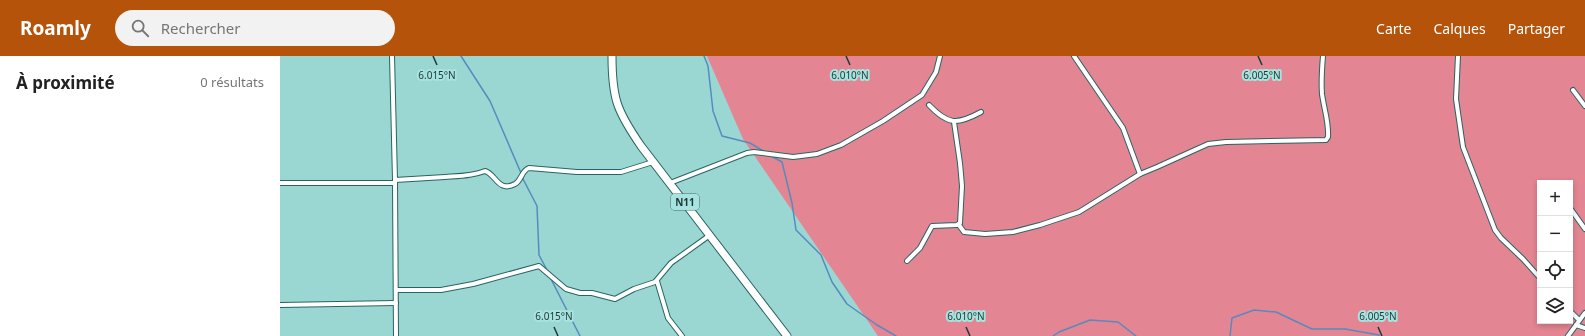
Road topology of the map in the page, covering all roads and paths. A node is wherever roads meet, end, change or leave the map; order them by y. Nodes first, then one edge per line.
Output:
1 (392, 56) edge
2 (612, 56) edge
3 (940, 56) edge
4 (1074, 56) edge
5 (1323, 56) edge
6 (1458, 56) edge
7 (1574, 90) dead end
8 (929, 104) dead end
9 (1585, 106) edge
10 (981, 112) dead end
11 (954, 122) junction
12 (653, 162) junction
13 (1140, 174) junction
14 (395, 182) junction
15 (280, 183) edge
16 (670, 183) junction
17 (1573, 212) edge
18 (959, 225) junction
19 (1585, 229) edge
20 (710, 235) junction
21 (907, 261) dead end
22 (1537, 275) edge
23 (658, 281) junction
24 (397, 290) junction
25 (396, 303) junction
26 (280, 305) edge
27 (1585, 312) edge
28 (1573, 314) edge
29 (1579, 320) junction
30 (1576, 324) junction
31 (1585, 328) edge
32 (396, 336) edge
33 (682, 336) edge
34 (787, 336) edge
35 (1568, 336) edge

1 - 14 street
2 - 12 highway, N11
3 - 16 street
4 - 13 street
5 - 13 street
6 - 22 street
7 - 9 street
8 - 11 street
10 - 11 street
11 - 18 street
12 - 14 street
12 - 16 highway, N11
13 - 18 street
14 - 15 street
14 - 24 street
16 - 20 highway, N11
17 - 19 street
18 - 21 street
20 - 23 street
20 - 34 highway, N11
23 - 24 street
23 - 33 street
24 - 25 street
25 - 26 street
25 - 32 street
27 - 29 street
28 - 29 street
29 - 30 street
30 - 31 street
30 - 35 street

